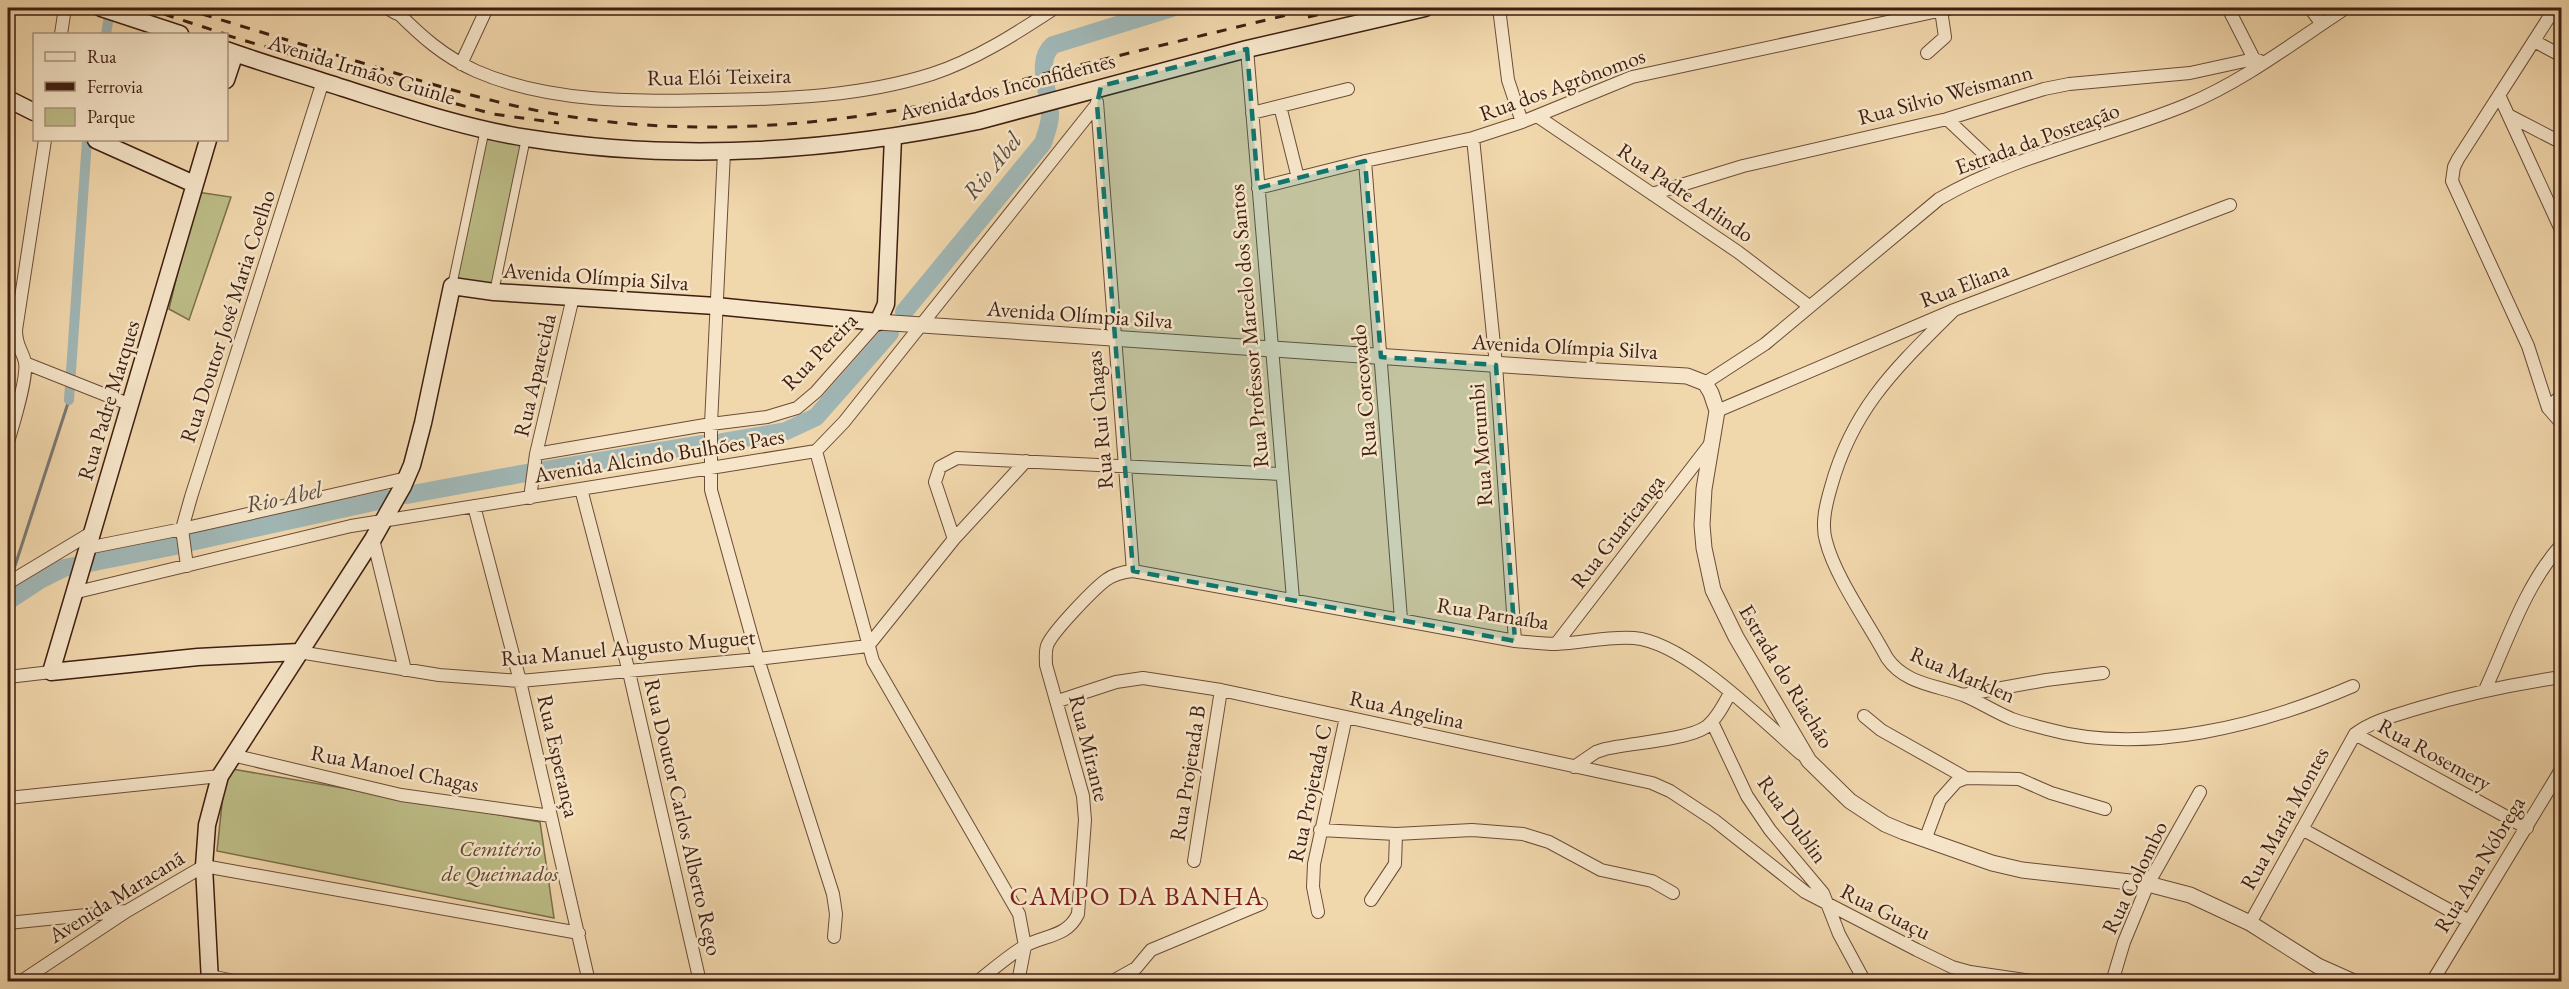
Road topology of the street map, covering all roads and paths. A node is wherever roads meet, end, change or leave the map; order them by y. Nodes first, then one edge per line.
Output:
1 (65, 8) edge
2 (102, 8) edge
3 (487, 8) edge
4 (1055, 8) edge
5 (1425, 8) edge
6 (1499, 8) edge
7 (2228, 8) edge
8 (2310, 8) edge
9 (2346, 8) edge
10 (2555, 8) edge
11 (395, 9) edge
12 (1946, 9) edge
13 (1920, 12) edge
14 (2321, 23) junction
15 (61, 33) edge
16 (177, 33) edge
17 (2534, 41) junction
18 (1247, 49) junction
19 (231, 52) edge
20 (1927, 53) dead end
21 (2562, 56) edge
22 (2259, 61) junction
23 (461, 64) junction
24 (228, 69) edge
25 (324, 81) junction
26 (1101, 86) junction
27 (1348, 89) dead end
28 (2499, 95) junction
29 (8, 99) edge
30 (1097, 104) junction
31 (1280, 106) junction
32 (33, 112) edge
33 (1252, 113) junction
34 (1537, 116) junction
35 (2510, 116) junction
36 (1947, 119) junction
37 (1522, 122) junction
38 (485, 129) junction
39 (893, 137) junction
40 (526, 138) junction
41 (1473, 138) junction
42 (45, 141) edge
43 (98, 141) edge
44 (208, 141) edge
45 (2562, 143) edge
46 (724, 152) junction
47 (1365, 160) junction
48 (2000, 170) junction
49 (1298, 178) junction
50 (194, 183) junction
51 (1258, 188) junction
52 (1652, 194) junction
53 (2230, 205) dead end
54 (2562, 232) edge
55 (452, 286) junction
56 (494, 292) junction
57 (573, 297) junction
58 (716, 306) junction
59 (1809, 306) junction
60 (1954, 310) junction
61 (883, 322) junction
62 (914, 325) junction
63 (1114, 339) junction
64 (1272, 350) junction
65 (1381, 357) junction
66 (25, 363) junction
67 (1496, 365) junction
68 (1705, 383) junction
69 (2562, 395) edge
70 (131, 405) junction
71 (2548, 408) junction
72 (1717, 411) junction
73 (2562, 424) edge
74 (711, 428) junction
75 (8, 442) edge
76 (1711, 443) junction
77 (816, 451) junction
78 (536, 457) junction
79 (1026, 461) junction
80 (711, 462) junction
81 (1125, 467) junction
82 (1281, 474) junction
83 (405, 482) junction
84 (580, 489) junction
85 (531, 493) junction
86 (474, 507) junction
87 (388, 514) junction
88 (182, 531) junction
89 (373, 539) junction
90 (954, 539) junction
91 (88, 544) junction
92 (2562, 544) edge
93 (186, 561) junction
94 (1133, 570) junction
95 (8, 583) edge
96 (75, 589) junction
97 (1293, 599) junction
98 (1401, 619) junction
99 (1515, 641) junction
100 (1556, 644) junction
101 (868, 646) junction
102 (299, 652) junction
103 (758, 659) junction
104 (405, 670) junction
105 (51, 672) junction
106 (629, 672) junction
107 (2103, 673) dead end
108 (8, 677) edge
109 (2562, 677) edge
110 (520, 681) junction
111 (2353, 686) dead end
112 (1221, 690) junction
113 (2486, 690) junction
114 (1731, 693) junction
115 (1963, 695) junction
116 (1058, 700) junction
117 (1864, 716) dead end
118 (1346, 717) junction
119 (1712, 722) junction
120 (2355, 734) junction
121 (232, 755) junction
122 (1809, 761) junction
123 (1574, 767) junction
124 (2562, 768) edge
125 (220, 776) junction
126 (1966, 778) junction
127 (2200, 792) dead end
128 (8, 798) edge
129 (2105, 809) dead end
130 (551, 816) junction
131 (2527, 828) junction
132 (2302, 829) junction
133 (1320, 830) junction
134 (1396, 834) junction
135 (1735, 836) joint
136 (1925, 840) junction
137 (1194, 861) dead end
138 (204, 866) junction
139 (2148, 884) junction
140 (1673, 893) dead end
141 (1371, 900) dead end
142 (1261, 904) dead end
143 (1830, 906) junction
144 (127, 911) junction
145 (1318, 912) dead end
146 (81, 916) junction
147 (2469, 921) junction
148 (8, 923) edge
149 (2250, 923) junction
150 (579, 933) junction
151 (834, 937) dead end
152 (84, 940) junction
153 (1025, 946) junction
154 (1973, 977) edge
155 (210, 979) edge
156 (20, 981) edge
157 (240, 981) edge
158 (589, 981) edge
159 (700, 981) edge
160 (977, 981) edge
161 (1018, 981) edge
162 (1111, 981) edge
163 (1865, 981) edge
164 (2038, 981) edge
165 (2112, 981) edge
166 (2355, 981) edge
167 (2432, 981) edge

1 - 15 street
2 - 16 main road
3 - 23 street
4 - 23 street, Rua Elói Teixeira
5 - 18 main road, Avenida dos Inconfidentes
6 - 37 street
7 - 22 street
8 - 14 street
9 - 14 street, Estrada da Posteação
10 - 17 street
11 - 23 street, Rua Elói Teixeira
12 - 13 street, Rua dos Agrônomos
12 - 20 street
13 - 34 street, Rua dos Agrônomos
14 - 22 street, Estrada da Posteação
17 - 21 street
17 - 28 street
18 - 26 main road, Avenida dos Inconfidentes
18 - 33 street, Rua Professor Marcelo dos Santos
19 - 24 main road
19 - 25 main road, Avenida Irmãos Guinle
22 - 36 street, Rua Silvio Weismann
22 - 48 street, Estrada da Posteação
25 - 38 main road, Avenida Irmãos Guinle
25 - 88 street, Rua Doutor José Maria Coelho
26 - 30 street, Rua Rui Chagas
26 - 39 main road, Avenida dos Inconfidentes
27 - 31 street
28 - 35 street
28 - 71 street
29 - 32 main road
30 - 62 street, Avenida Alcindo Bulhões Paes
30 - 63 street, Rua Rui Chagas
31 - 33 street
31 - 49 street
33 - 51 street, Rua Professor Marcelo dos Santos
34 - 37 street, Rua dos Agrônomos
34 - 52 street, Rua Padre Arlindo
35 - 45 street
35 - 54 street
36 - 48 street
36 - 52 street, Rua Silvio Weismann
37 - 41 street, Rua dos Agrônomos
38 - 40 main road, Avenida dos Inconfidentes
38 - 55 street
39 - 46 main road, Avenida dos Inconfidentes
39 - 61 main road, Rua Pereira
40 - 46 main road, Avenida dos Inconfidentes
40 - 56 street
41 - 47 street, Rua dos Agrônomos
41 - 67 street, Rua Morumbi
42 - 66 street
43 - 50 main road
44 - 50 main road, Rua Padre Marques
46 - 58 street
47 - 49 street, Rua dos Agrônomos
47 - 65 street, Rua Corcovado
48 - 59 street, Estrada da Posteação
49 - 51 street, Rua dos Agrônomos
50 - 70 main road, Rua Padre Marques
51 - 64 street, Rua Professor Marcelo dos Santos
52 - 59 street, Rua Padre Arlindo
53 - 60 street, Rua Eliana
55 - 56 main road, Avenida Olímpia Silva
55 - 83 main road
56 - 57 main road, Avenida Olímpia Silva
57 - 58 main road, Avenida Olímpia Silva
57 - 78 street, Rua Aparecida
58 - 61 main road, Avenida Olímpia Silva
58 - 74 street
59 - 68 street, Estrada da Posteação
60 - 72 street, Rua Eliana
60 - 115 street, Rua Marklen
61 - 62 street, Avenida Olímpia Silva
61 - 74 street, Rua Pereira
62 - 63 street, Avenida Olímpia Silva
62 - 77 street, Avenida Alcindo Bulhões Paes
63 - 64 street, Avenida Olímpia Silva
63 - 81 street, Rua Rui Chagas
64 - 65 street, Avenida Olímpia Silva
64 - 82 street, Rua Professor Marcelo dos Santos
65 - 67 street, Avenida Olímpia Silva
65 - 98 street, Rua Corcovado
66 - 70 street
66 - 75 street
67 - 68 street, Avenida Olímpia Silva
67 - 99 street, Rua Morumbi
68 - 72 street
69 - 71 street
70 - 91 main road, Rua Padre Marques
71 - 73 street
72 - 76 street, Estrada do Riachão
74 - 78 street, Rua Pereira
74 - 80 street
76 - 100 street, Rua Guaricanga
76 - 122 street, Estrada do Riachão
77 - 80 street, Avenida Alcindo Bulhões Paes
77 - 101 street
78 - 85 street, Rua Aparecida
79 - 81 street
79 - 90 street
79 - 90 street
80 - 84 street, Avenida Alcindo Bulhões Paes
80 - 103 street
81 - 82 street
81 - 94 street, Rua Rui Chagas
82 - 97 street, Rua Professor Marcelo dos Santos
83 - 87 main road
83 - 88 street
84 - 85 street, Avenida Alcindo Bulhões Paes
84 - 106 street, Rua Doutor Carlos Alberto Rego
85 - 86 street, Avenida Alcindo Bulhões Paes
86 - 87 street, Avenida Alcindo Bulhões Paes
86 - 110 street, Rua Esperança
87 - 89 main road
87 - 93 street, Avenida Alcindo Bulhões Paes
88 - 91 street
88 - 93 street, Rua Doutor José Maria Coelho
89 - 102 main road
89 - 104 street
90 - 101 street
91 - 95 street
91 - 96 main road, Rua Padre Marques
92 - 113 street
93 - 96 street, Avenida Alcindo Bulhões Paes
94 - 97 street, Rua Parnaíba
94 - 116 street, Rua Mirante
96 - 105 main road, Rua Padre Marques
97 - 98 street, Rua Parnaíba
98 - 99 street, Rua Parnaíba
99 - 100 street, Rua Parnaíba
100 - 114 street, Rua Parnaíba
101 - 103 street, Rua Manuel Augusto Muguet
101 - 153 street
102 - 104 street, Rua Manuel Augusto Muguet
102 - 105 main road, Rua Manuel Augusto Muguet
102 - 121 main road
103 - 106 street, Rua Manuel Augusto Muguet
103 - 151 street
104 - 110 street, Rua Manuel Augusto Muguet
105 - 108 street, Rua Manuel Augusto Muguet
106 - 110 street, Rua Manuel Augusto Muguet
106 - 159 street, Rua Doutor Carlos Alberto Rego
107 - 115 street
109 - 113 street
110 - 130 street, Rua Esperança
111 - 115 street, Rua Marklen
112 - 116 street, Rua Angelina
112 - 118 street, Rua Angelina
112 - 137 street, Rua Projetada B
113 - 120 street
114 - 119 street
114 - 122 street, Rua Parnaíba
116 - 153 street, Rua Mirante
117 - 126 street
118 - 123 street, Rua Angelina
118 - 133 street, Rua Projetada C
119 - 123 street
119 - 143 street, Rua Dublin
120 - 131 street, Rua Rosemery
120 - 132 street, Rua Maria Montes
121 - 125 main road
121 - 130 street, Rua Manoel Chagas
122 - 136 street, Estrada do Riachão
123 - 135 street, Rua Angelina
124 - 131 street, Rua Ana Nóbrega
125 - 128 street
125 - 138 main road
126 - 129 street
126 - 136 street
127 - 139 street, Rua Colombo
130 - 150 street, Rua Esperança
131 - 147 street, Rua Ana Nóbrega
132 - 147 street
132 - 149 street, Rua Maria Montes
133 - 134 street
133 - 145 street, Rua Projetada C
134 - 140 street
134 - 141 street
135 - 143 street, Rua Guaçu
136 - 139 street, Estrada do Riachão
138 - 144 street, Avenida Maracanã
138 - 150 street
138 - 155 main road
139 - 149 street, Estrada do Riachão
139 - 165 street, Rua Colombo
142 - 162 street
143 - 154 street, Rua Guaçu
143 - 163 street
144 - 146 street
144 - 152 street, Avenida Maracanã
146 - 148 street
146 - 152 street
147 - 167 street, Rua Ana Nóbrega
149 - 166 street, Estrada do Riachão
150 - 158 street, Rua Esperança
152 - 156 street, Avenida Maracanã
153 - 160 street, Rua Mirante
153 - 161 street
154 - 164 street, Rua Guaçu
155 - 157 street

